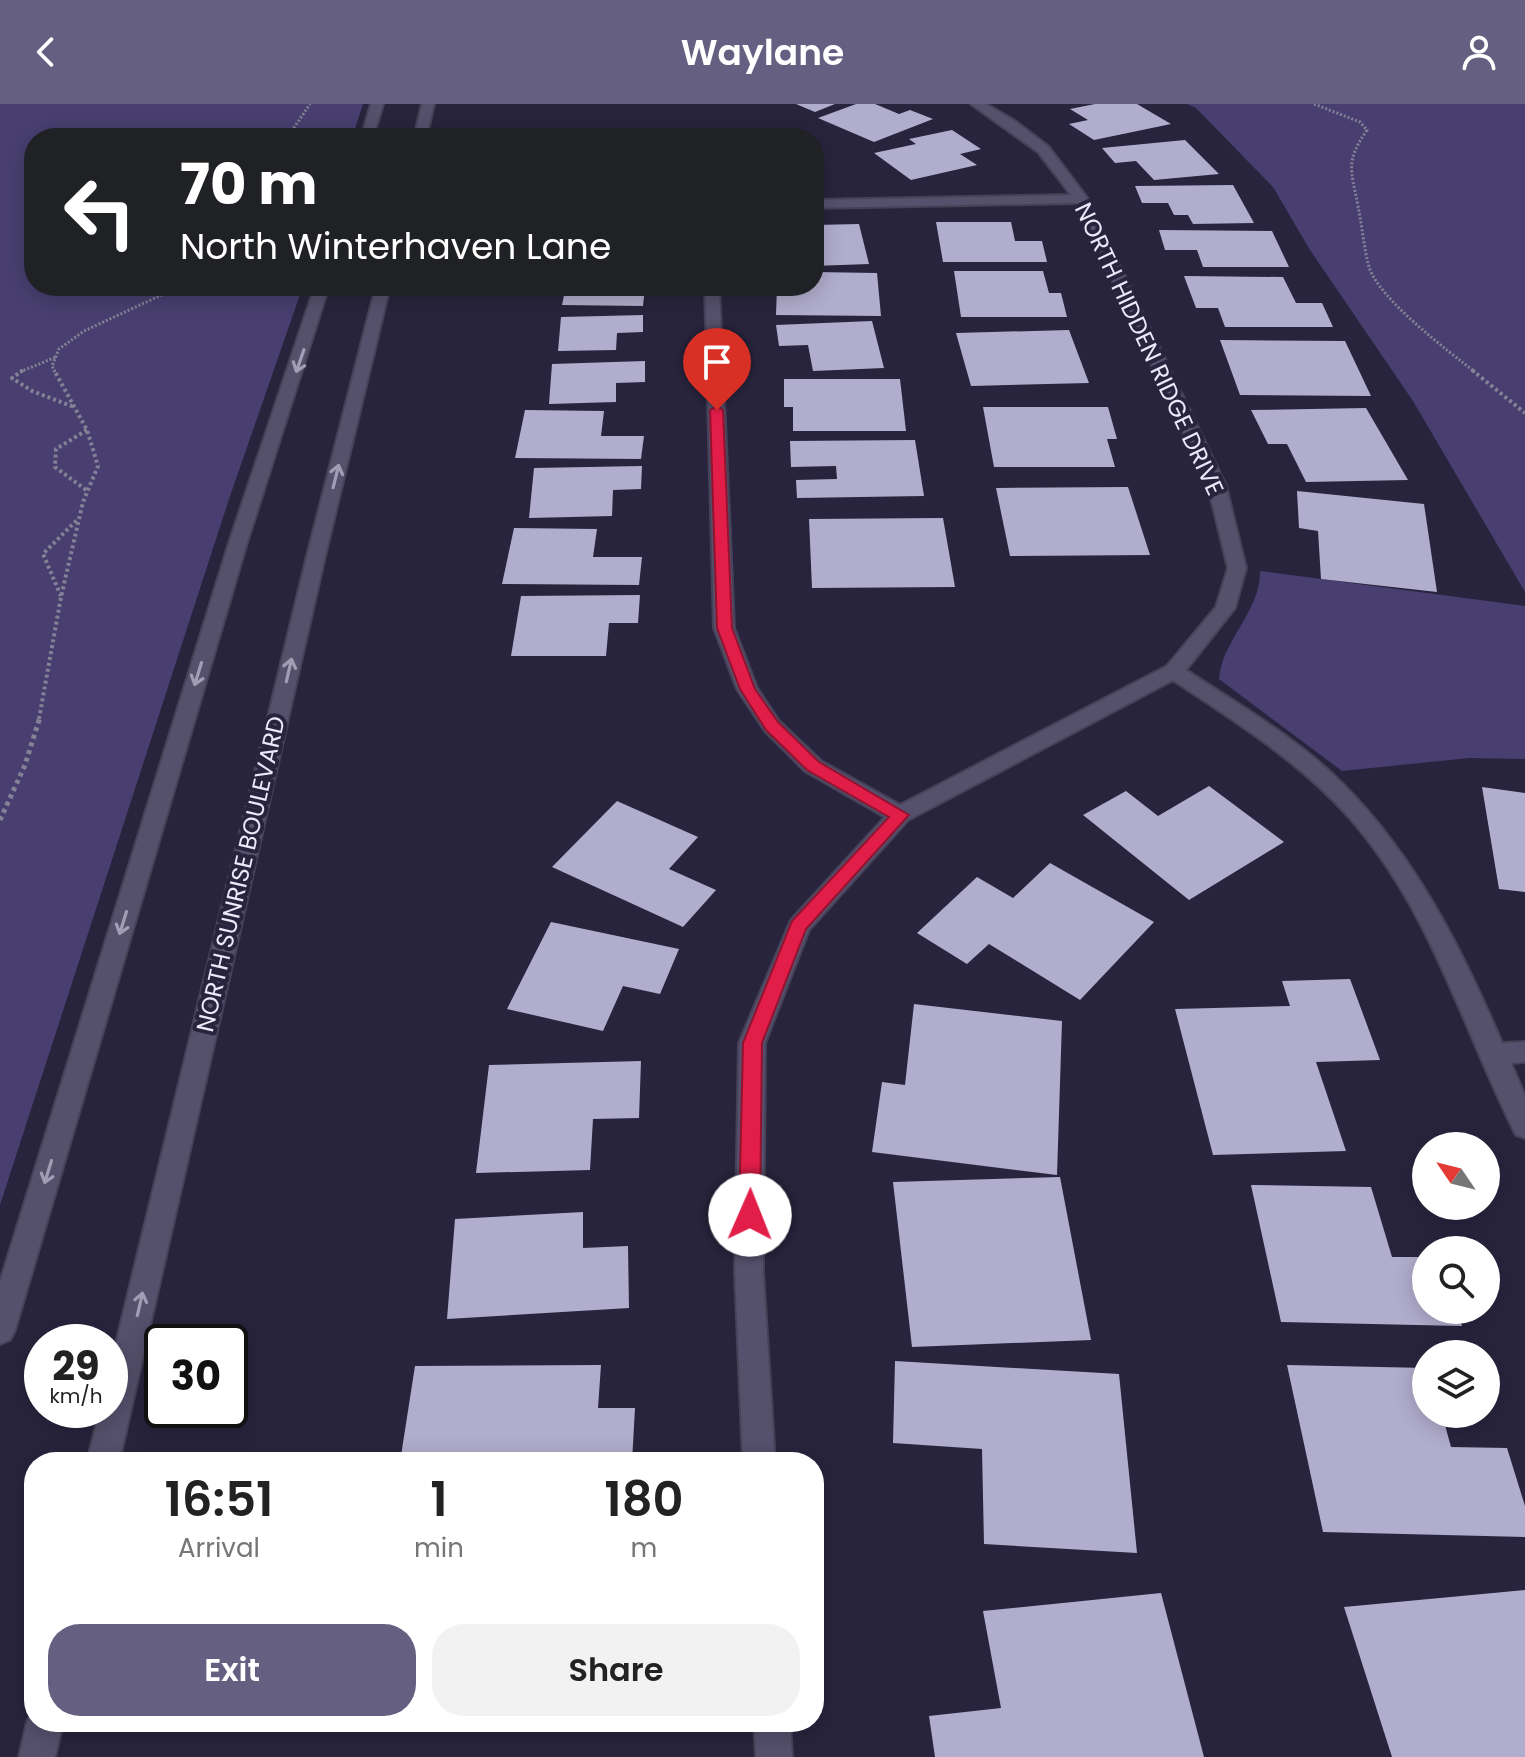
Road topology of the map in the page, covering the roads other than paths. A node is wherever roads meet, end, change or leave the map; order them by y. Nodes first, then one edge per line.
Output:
1 (377, 104) edge
2 (428, 104) edge
3 (977, 104) edge
4 (370, 128) edge
5 (422, 128) edge
6 (1081, 199) junction
7 (824, 204) edge
8 (319, 296) edge
9 (381, 296) edge
10 (712, 296) edge
11 (1174, 671) junction
12 (900, 815) junction
13 (1525, 1052) edge
14 (1494, 1053) junction
15 (1525, 1127) edge
16 (0, 1330) edge
17 (105, 1452) edge
18 (758, 1452) edge
19 (43, 1732) edge
20 (773, 1732) edge
21 (37, 1757) edge
22 (774, 1757) edge

1 - 4 street
2 - 5 street
3 - 6 street, NORTH HIDDEN RIDGE DRIVE
6 - 7 street
6 - 11 street, NORTH HIDDEN RIDGE DRIVE
8 -> 16 street
17 -> 9 street, NORTH SUNRISE BOULEVARD
10 - 12 street
11 - 12 street, NORTH HIDDEN RIDGE DRIVE
11 - 14 street
12 - 18 street, NORTH HIDDEN RIDGE DRIVE
13 - 14 street
14 - 15 street
19 - 21 street
20 - 22 street

